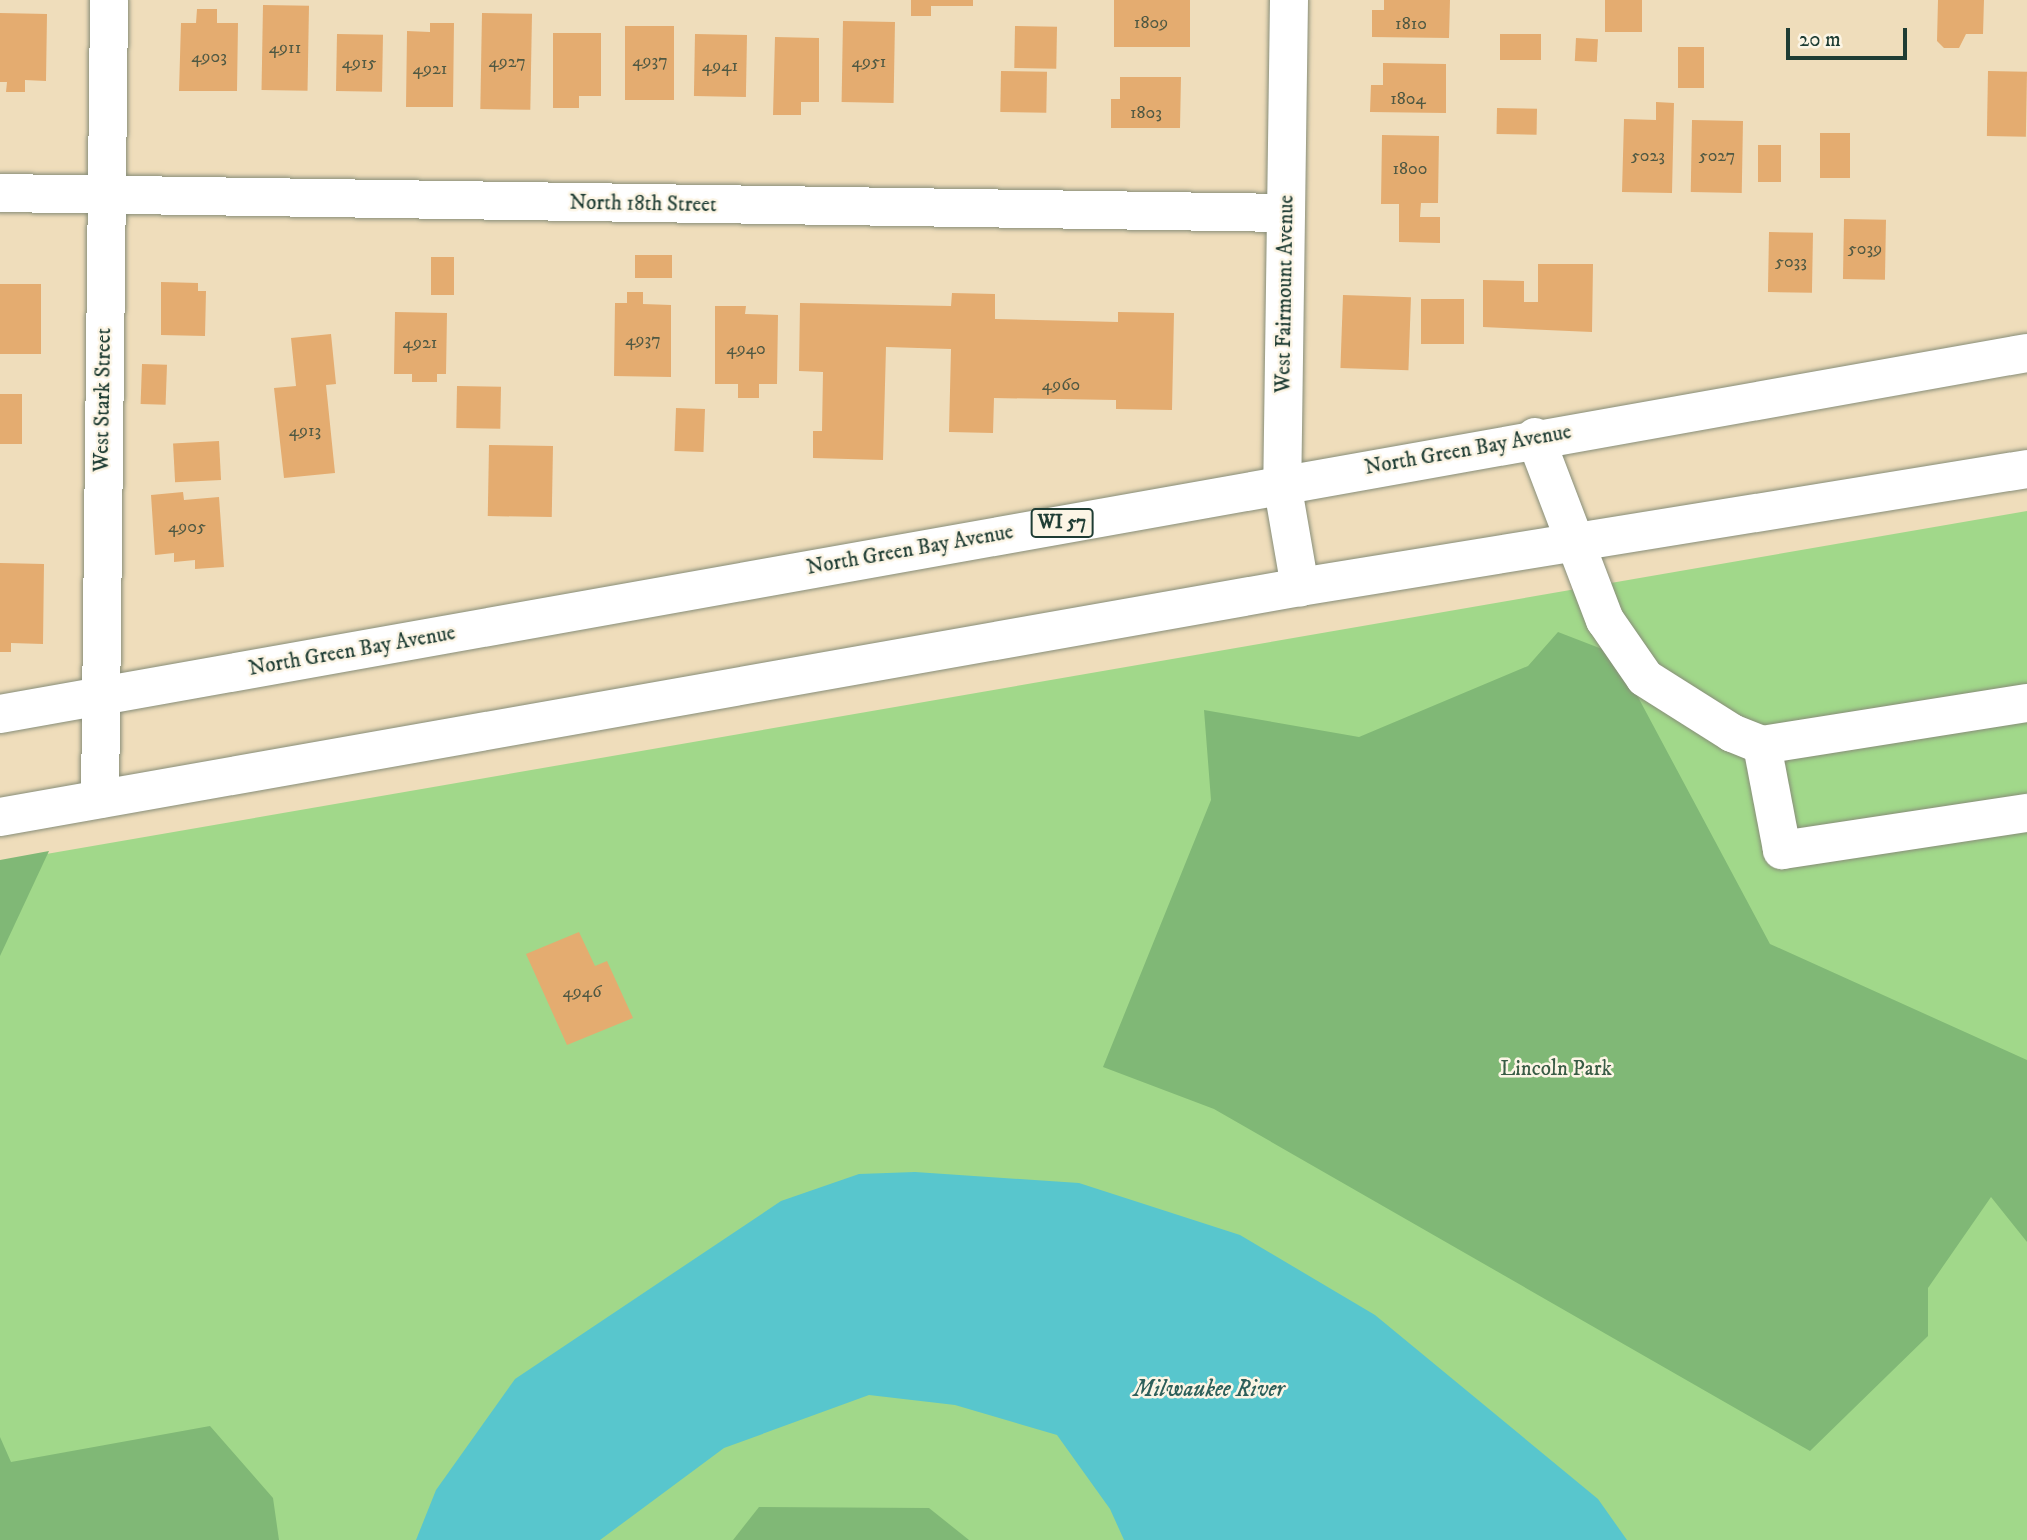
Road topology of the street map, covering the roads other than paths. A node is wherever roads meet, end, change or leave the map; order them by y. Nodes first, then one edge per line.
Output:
1 (109, 0) edge
2 (1289, 0) edge
3 (0, 193) edge
4 (106, 196) junction
5 (1286, 212) junction
6 (2027, 353) edge
7 (1535, 437) junction
8 (2027, 469) edge
9 (1282, 483) junction
10 (1573, 543) junction
11 (1300, 587) junction
12 (98, 696) junction
13 (2027, 702) edge
14 (0, 714) edge
15 (1762, 745) junction
16 (100, 800) junction
17 (2027, 813) edge
18 (0, 817) edge

1 - 4 main road, West Stark Street
2 - 5 main road, West Fairmount Avenue
3 - 4 main road, North 18th Street
4 - 5 main road, North 18th Street
4 - 12 main road, West Stark Street
5 - 9 main road, West Fairmount Avenue
6 - 7 main road, North Green Bay Avenue / WI 57
7 - 9 main road, North Green Bay Avenue / WI 57
7 - 10 main road
8 - 10 main road
9 - 11 main road, West Fairmount Avenue
9 - 12 main road, North Green Bay Avenue / WI 57
10 - 11 main road
10 - 15 main road
11 - 16 main road
12 - 14 main road, North Green Bay Avenue / WI 57
12 - 16 main road, West Stark Street
13 - 15 main road
15 - 17 main road
16 - 18 main road

